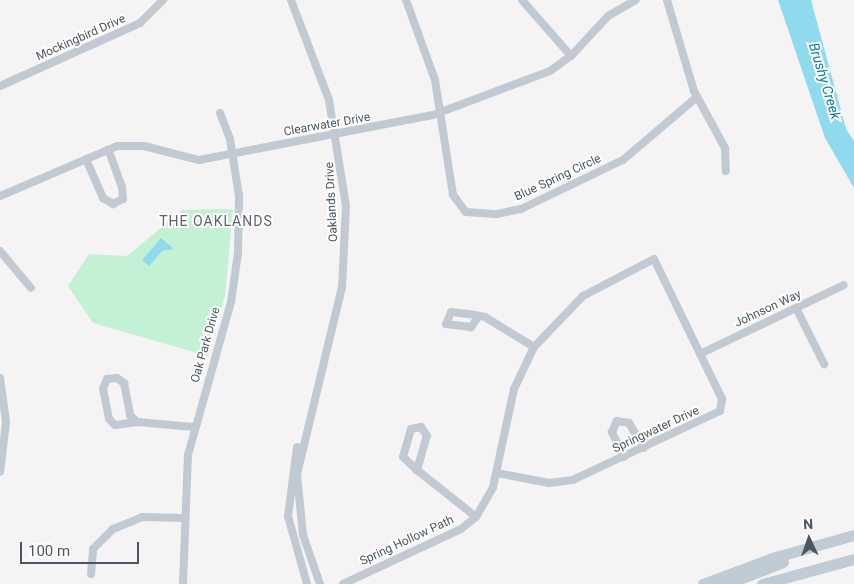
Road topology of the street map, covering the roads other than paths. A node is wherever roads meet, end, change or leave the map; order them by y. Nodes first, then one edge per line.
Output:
1 (163, 0) edge
2 (291, 0) edge
3 (406, 0) edge
4 (522, 0) edge
5 (636, 0) edge
6 (667, 0) edge
7 (571, 56) junction
8 (0, 86) edge
9 (696, 97) junction
10 (220, 112) dead end
11 (443, 112) junction
12 (337, 133) junction
13 (108, 149) junction
14 (232, 155) junction
15 (86, 159) junction
16 (726, 170) dead end
17 (0, 196) edge
18 (0, 250) edge
19 (654, 259) joint
20 (844, 285) dead end
21 (31, 288) dead end
22 (796, 308) junction
23 (479, 316) dead end
24 (534, 347) junction
25 (702, 353) junction
26 (824, 364) dead end
27 (0, 378) edge
28 (312, 407) junction
29 (137, 422) junction
30 (194, 427) junction
31 (644, 448) junction
32 (624, 458) junction
33 (417, 470) junction
34 (0, 472) edge
35 (497, 473) junction
36 (476, 517) junction
37 (184, 518) junction
38 (854, 535) edge
39 (808, 547) junction
40 (854, 559) edge
41 (91, 574) dead end
42 (183, 584) edge
43 (307, 584) edge
44 (320, 584) edge
45 (342, 584) edge
46 (703, 584) edge
47 (727, 584) edge
48 (762, 584) edge

1 - 8 street, Mockingbird Drive
2 - 12 street, Oaklands Drive
3 - 11 street, Blue Spring Circle
4 - 7 street
5 - 7 street, Clearwater Drive
6 - 9 street
7 - 11 street, Clearwater Drive
9 - 11 street, Blue Spring Circle
9 - 16 street
10 - 14 street, Oak Park Drive
11 - 12 street, Clearwater Drive
12 - 14 street, Clearwater Drive
12 - 28 street, Oaklands Drive
13 - 14 street, Clearwater Drive
13 - 15 street, Clearwater Drive
13 - 15 street
14 - 30 street, Oak Park Drive
15 - 17 street, Clearwater Drive
18 - 21 street
19 - 24 street, Spring Hollow Path
19 - 25 street, Springwater Drive
20 - 22 street, Johnson Way
22 - 25 street, Johnson Way
22 - 26 street
23 - 24 street
24 - 35 street, Spring Hollow Path
25 - 31 street, Springwater Drive
27 - 34 street
28 - 43 street, Oaklands Drive
28 - 44 street, Oaklands Drive
29 - 29 street
29 - 30 street
30 - 37 street, Oak Park Drive
31 - 32 street, Springwater Drive
31 - 32 street
32 - 35 street, Springwater Drive
33 - 33 street
33 - 36 street
35 - 36 street, Spring Hollow Path
36 - 45 street, Spring Hollow Path
37 - 41 street
37 - 42 street, Oak Park Drive
38 - 39 main road
39 - 46 main road
39 - 47 main road
40 - 48 main road

